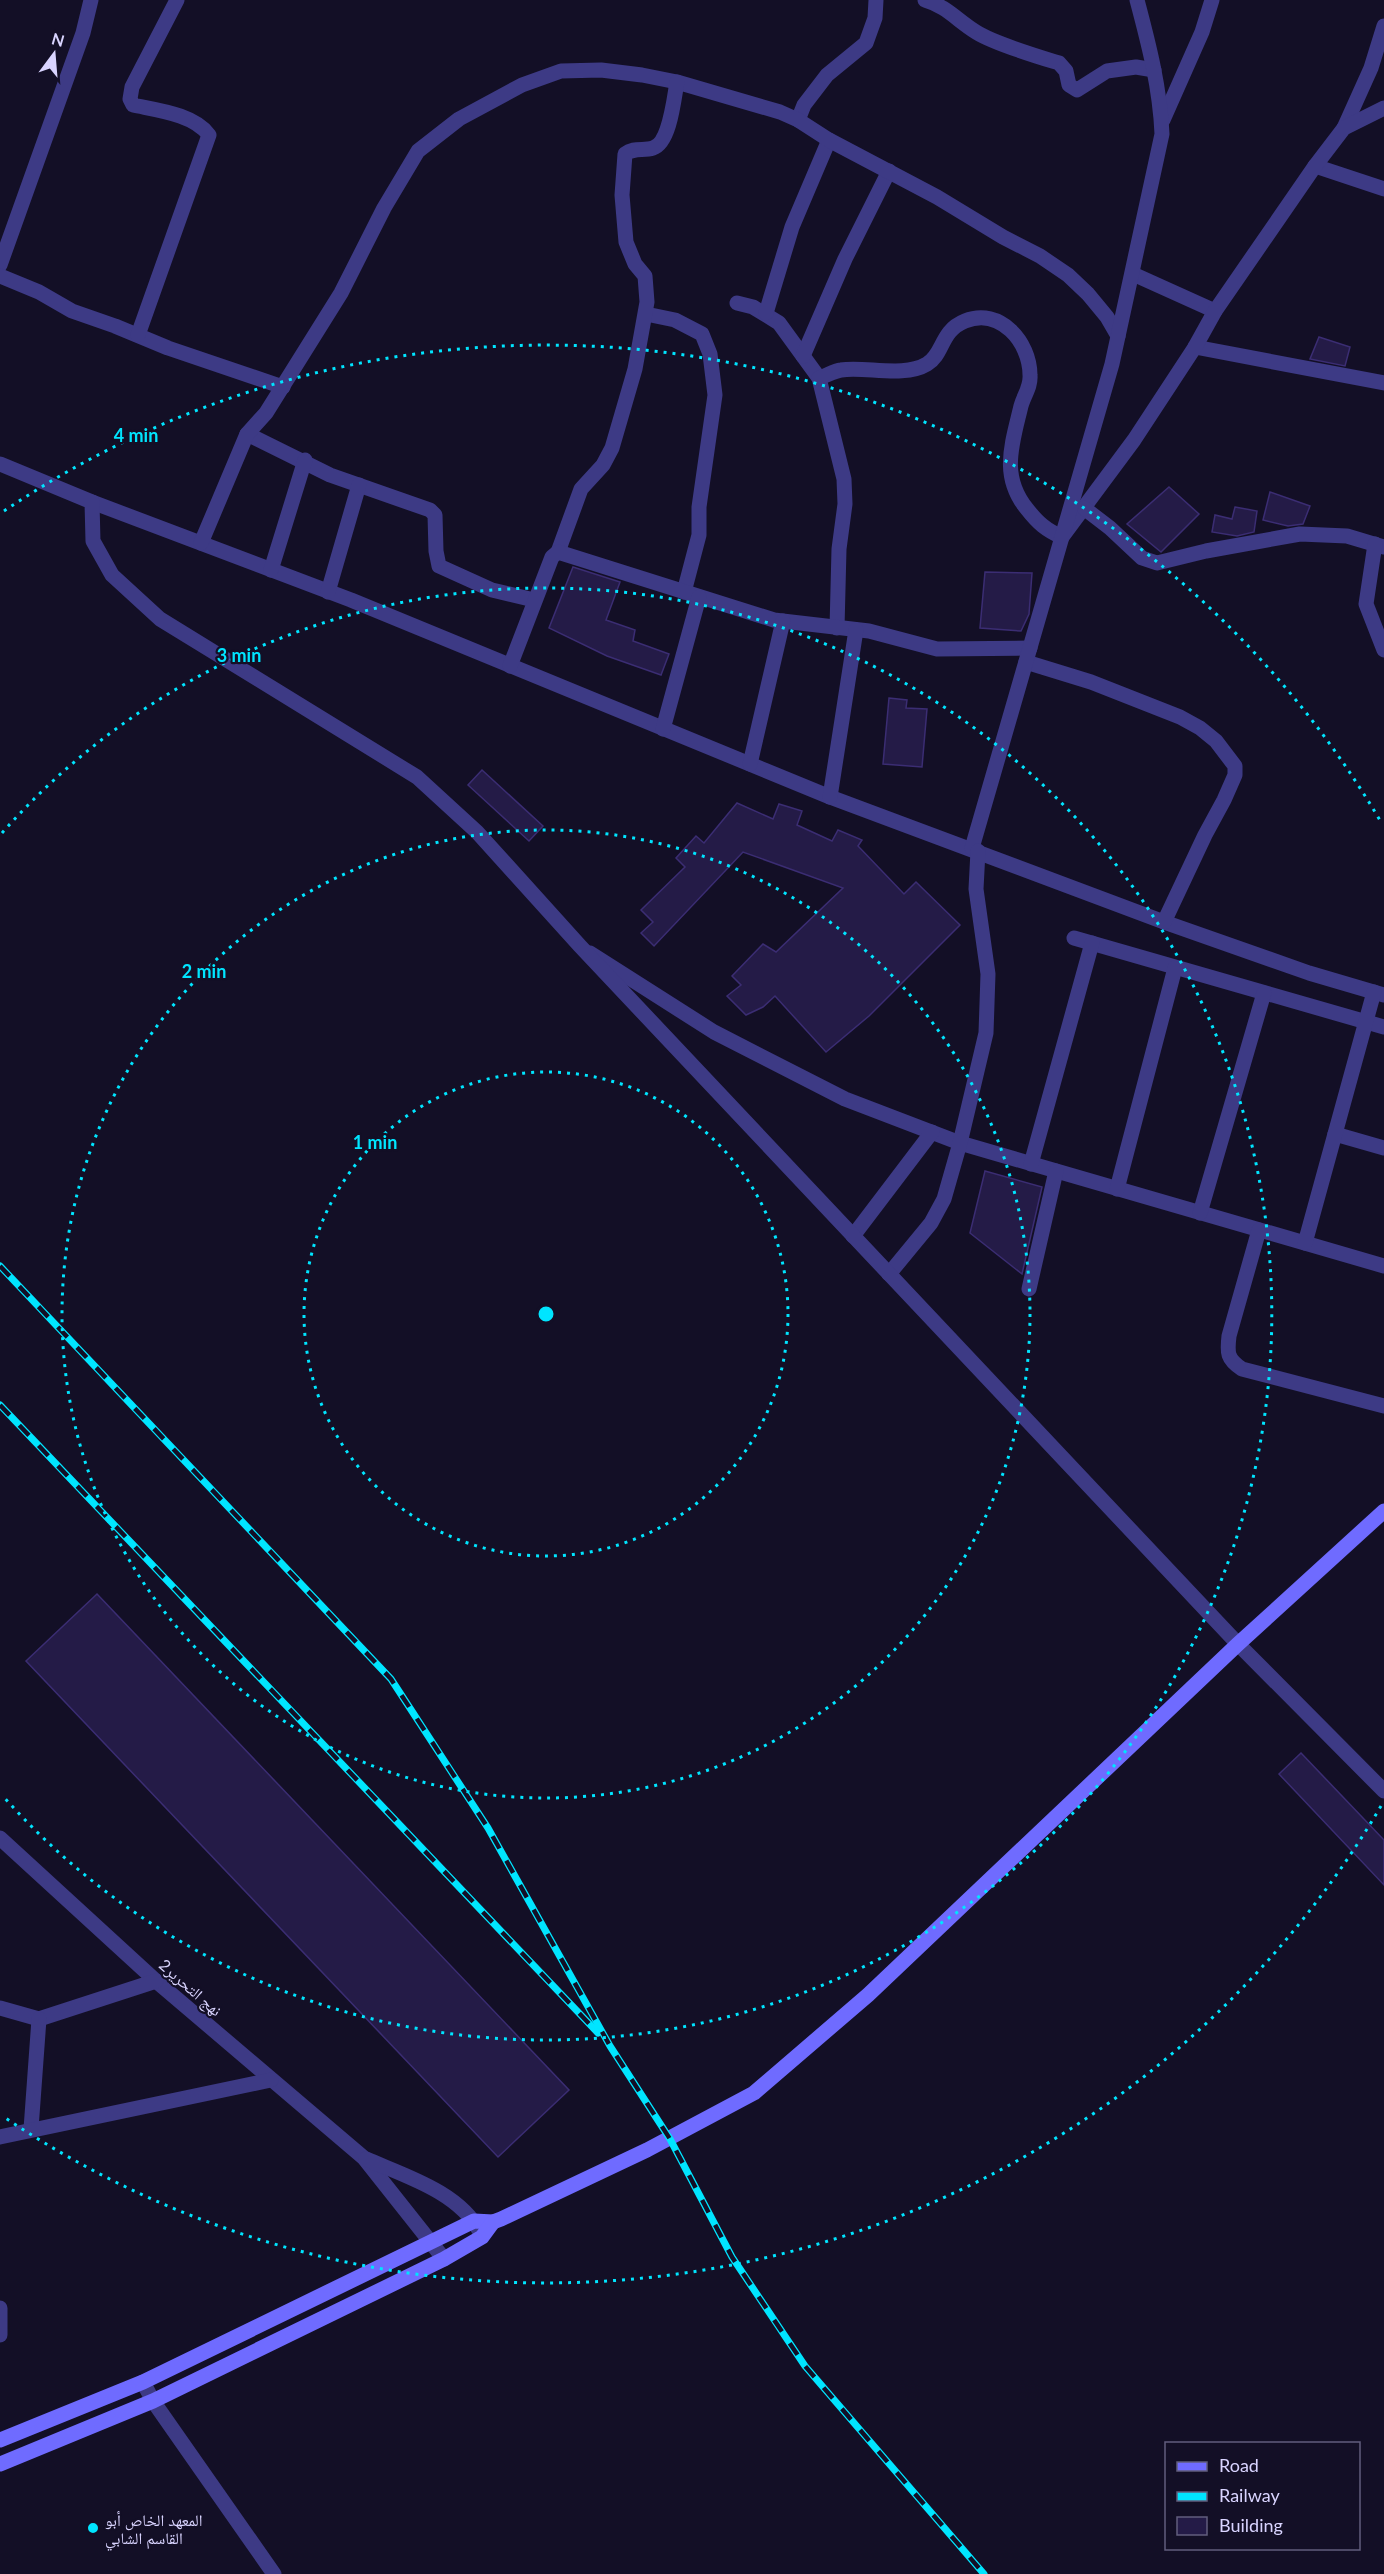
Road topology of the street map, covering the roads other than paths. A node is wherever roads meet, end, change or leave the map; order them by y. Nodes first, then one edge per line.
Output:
1 (91, 0) edge
2 (177, 0) edge
3 (876, 0) edge
4 (1137, 0) edge
5 (1212, 0) edge
6 (931, 1) edge
7 (1384, 26) edge
8 (1154, 70) junction
9 (677, 82) junction
10 (1384, 108) edge
11 (798, 120) junction
12 (1161, 122) junction
13 (1344, 128) junction
14 (830, 140) junction
15 (1315, 166) junction
16 (889, 171) junction
17 (1384, 189) edge
18 (0, 265) edge
19 (1133, 274) junction
20 (0, 276) edge
21 (736, 303) dead end
22 (1215, 311) junction
23 (766, 313) junction
24 (646, 314) junction
25 (138, 335) junction
26 (1118, 336) junction
27 (1195, 347) junction
28 (803, 356) junction
29 (819, 378) junction
30 (1384, 383) edge
31 (283, 387) junction
32 (247, 434) junction
33 (305, 460) junction
34 (0, 464) edge
35 (359, 486) junction
36 (92, 502) junction
37 (1084, 508) junction
38 (1062, 537) junction
39 (201, 543) junction
40 (1379, 546) edge
41 (558, 552) junction
42 (271, 570) junction
43 (328, 591) junction
44 (684, 592) junction
45 (699, 597) junction
46 (534, 600) junction
47 (783, 621) junction
48 (837, 628) junction
49 (856, 630) junction
50 (1384, 650) edge
51 (1028, 655) junction
52 (510, 666) junction
53 (663, 729) junction
54 (750, 764) junction
55 (830, 797) junction
56 (975, 850) junction
57 (1164, 922) junction
58 (1074, 938) dead end
59 (1092, 943) junction
60 (580, 946) junction
61 (1176, 968) junction
62 (1264, 993) junction
63 (1379, 993) edge
64 (1365, 1022) junction
65 (1384, 1028) edge
66 (932, 1132) junction
67 (1335, 1134) junction
68 (960, 1143) junction
69 (1384, 1148) edge
70 (1031, 1164) junction
71 (1056, 1171) junction
72 (1117, 1189) junction
73 (1200, 1213) junction
74 (1259, 1230) junction
75 (853, 1236) junction
76 (1305, 1243) junction
77 (1384, 1266) edge
78 (889, 1274) junction
79 (1029, 1289) dead end
80 (1384, 1406) edge
81 (1384, 1511) edge
82 (1238, 1644) junction
83 (1384, 1791) edge
84 (0, 1838) edge
85 (156, 1981) junction
86 (0, 2008) edge
87 (39, 2019) junction
88 (271, 2080) junction
89 (31, 2129) junction
90 (0, 2137) edge
91 (364, 2158) junction
92 (497, 2220) junction
93 (474, 2221) junction
94 (482, 2237) junction
95 (432, 2244) junction
96 (444, 2259) junction
97 (0, 2308) edge
98 (293, 2308) junction
99 (303, 2326) junction
100 (0, 2335) edge
101 (143, 2382) junction
102 (153, 2401) junction
103 (0, 2440) edge
104 (0, 2464) edge
105 (274, 2574) edge

1 - 18 street
2 - 25 street
3 - 11 street
4 - 8 street
5 - 12 street
6 - 8 street
7 - 13 street
8 - 12 street
9 - 11 street
9 - 24 street
9 - 31 street
10 - 13 street
11 - 14 street
12 - 19 street
13 - 15 street
14 - 16 street
14 - 23 street
15 - 17 street
15 - 22 street
16 - 26 street
16 - 28 street
19 - 22 street
19 - 26 street
20 - 25 street
21 - 23 street
22 - 27 street
23 - 28 street
24 - 41 street
24 - 44 street
25 - 31 street
26 - 38 street
27 - 30 street
27 - 37 street
28 - 29 street
29 - 38 street
29 - 48 street
31 - 32 street
32 - 33 street
32 - 39 street
33 - 35 street
33 - 42 street
34 - 36 street
35 - 43 street
35 - 46 street
36 - 39 street
36 - 60 street
37 - 38 street
37 - 40 street
38 - 51 street
39 - 42 street
40 - 50 street
41 - 44 street
41 - 46 street
42 - 43 street
43 - 52 street
44 - 45 street
45 - 47 street
45 - 53 street
46 - 52 street
47 - 48 street
47 - 54 street
48 - 49 street
49 - 51 street
49 - 55 street
51 - 56 street
51 - 57 street
52 - 53 street
53 - 54 street
54 - 55 street
55 - 56 street
56 - 57 street
56 - 68 street
57 - 63 street
58 - 59 street
59 - 61 street
59 - 70 street
60 - 66 street
60 - 75 street
61 - 62 street
61 - 72 street
62 - 64 street
62 - 73 street
63 - 64 street
64 - 65 street
64 - 67 street
66 - 68 street
66 - 75 street
67 - 69 street
67 - 76 street
68 - 70 street
68 - 78 street
70 - 71 street
71 - 72 street
71 - 79 street
72 - 73 street
73 - 74 street
74 - 76 street
74 - 80 street
75 - 78 street
76 - 77 street
78 - 82 street
81 - 82 main road
82 - 83 street
82 - 92 main road
84 - 85 street, نهج التحرير2
85 - 87 street
85 - 88 street, نهج التحرير2
86 - 87 street
87 - 89 street
88 - 89 street
88 - 91 street, نهج التحرير2
89 - 90 street
91 - 93 street, نهج التحرير2
91 - 95 street, نهج التحرير2
92 - 93 main road
92 - 94 main road
93 - 94 street, نهج التحرير2
93 - 95 main road
94 - 96 main road
95 - 96 street, نهج التحرير2
95 - 98 main road
96 - 99 main road
97 - 100 street
98 - 99 main road
98 - 101 main road
99 - 102 main road
101 - 102 street
101 - 103 main road
102 - 104 main road
102 - 105 street

